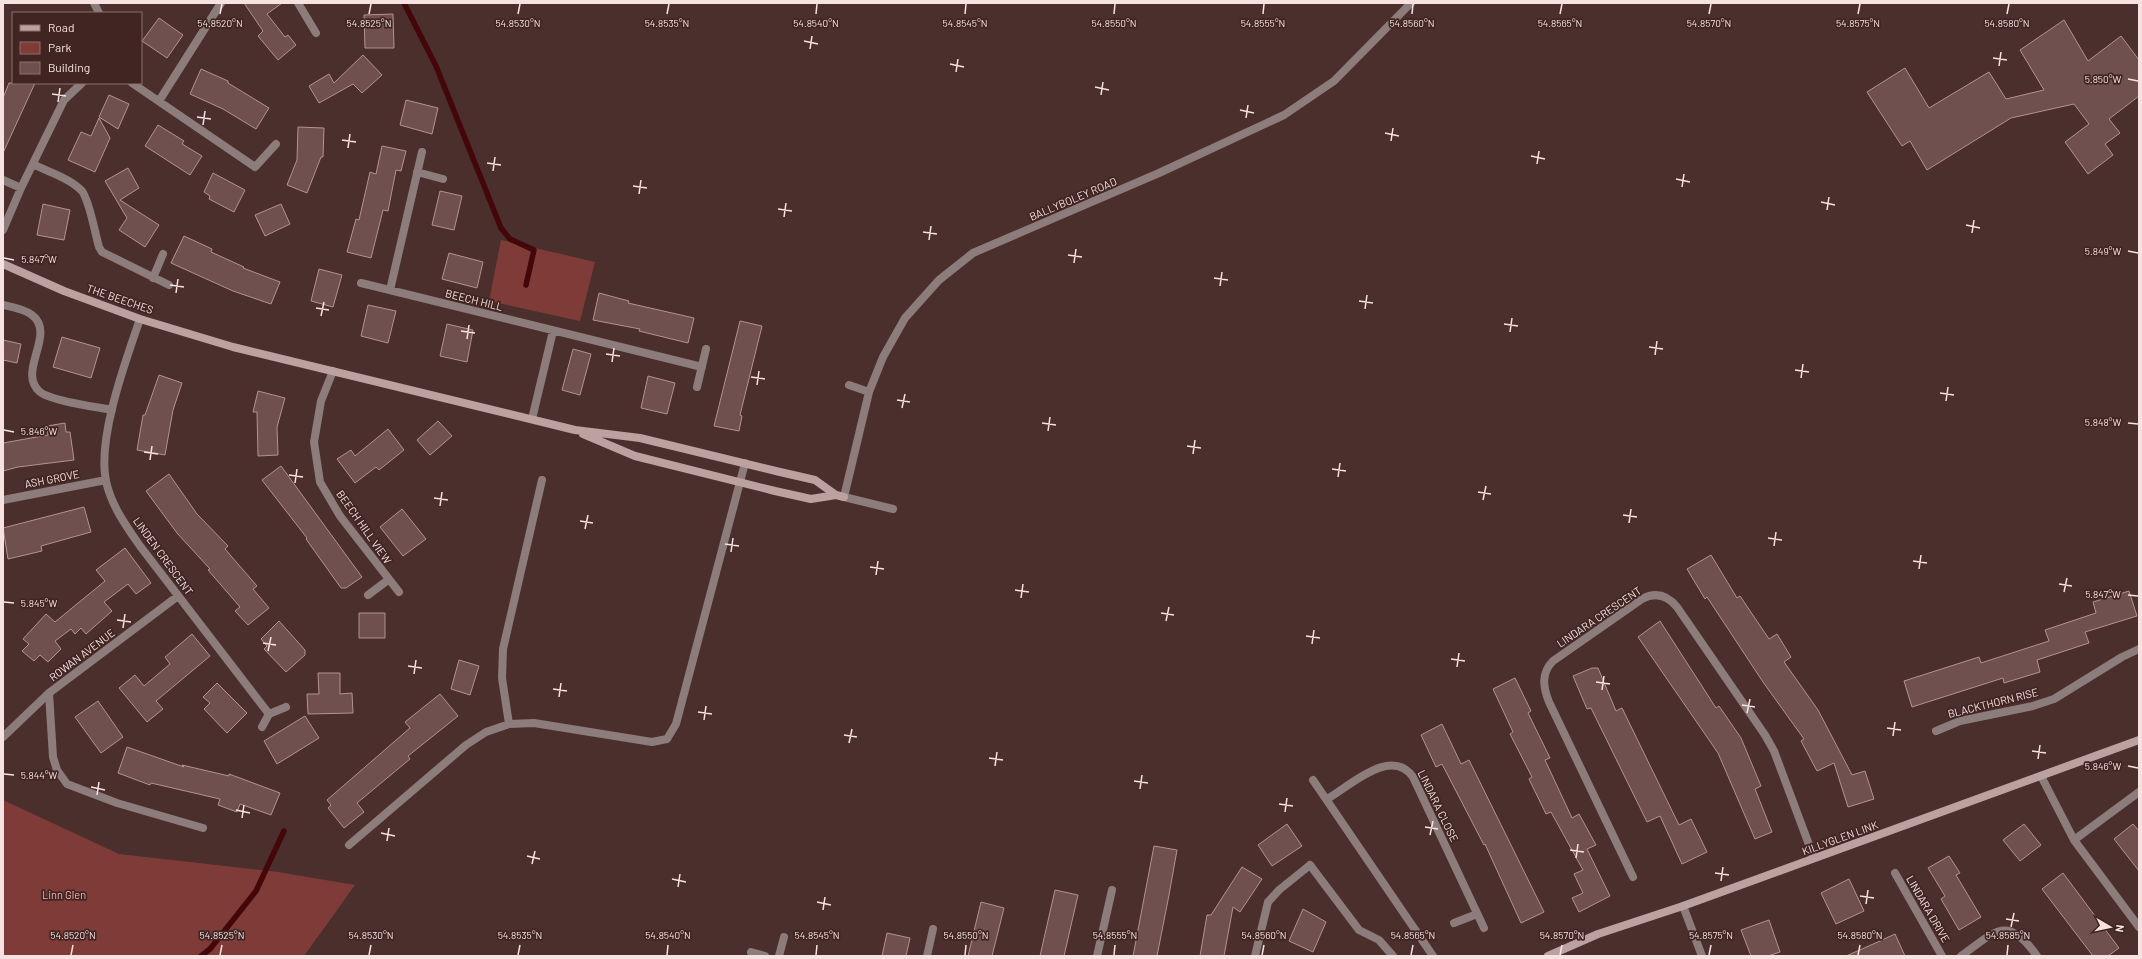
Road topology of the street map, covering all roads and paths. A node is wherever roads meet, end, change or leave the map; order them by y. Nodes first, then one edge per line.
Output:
1 (94, 3) edge
2 (221, 3) edge
3 (298, 3) edge
4 (1411, 3) edge
5 (98, 12) edge
6 (316, 33) dead end
7 (81, 84) edge
8 (134, 84) edge
9 (159, 101) junction
10 (276, 144) dead end
11 (422, 152) dead end
12 (33, 164) junction
13 (417, 172) junction
14 (443, 179) dead end
15 (3, 180) edge
16 (21, 188) junction
17 (3, 230) edge
18 (163, 254) dead end
19 (3, 264) edge
20 (153, 278) junction
21 (361, 283) dead end
22 (169, 285) dead end
23 (390, 290) junction
24 (3, 305) edge
25 (140, 319) junction
26 (553, 331) junction
27 (706, 349) dead end
28 (702, 367) junction
29 (333, 371) junction
30 (849, 385) dead end
31 (697, 387) dead end
32 (869, 392) junction
33 (112, 410) junction
34 (532, 419) junction
35 (575, 430) junction
36 (744, 463) junction
37 (106, 480) junction
38 (542, 480) dead end
39 (740, 482) junction
40 (840, 496) junction
41 (3, 500) edge
42 (893, 509) dead end
43 (388, 580) junction
44 (399, 592) dead end
45 (368, 594) dead end
46 (178, 596) junction
47 (2139, 649) edge
48 (49, 694) junction
49 (286, 707) dead end
50 (269, 714) junction
51 (509, 724) junction
52 (262, 728) dead end
53 (1936, 730) dead end
54 (3, 737) edge
55 (2139, 740) edge
56 (2040, 776) junction
57 (1313, 780) dead end
58 (2139, 792) edge
59 (1327, 799) junction
60 (203, 828) dead end
61 (2074, 840) junction
62 (349, 845) dead end
63 (1814, 858) junction
64 (1894, 873) dead end
65 (1633, 877) dead end
66 (1112, 890) dead end
67 (1684, 906) junction
68 (1477, 914) junction
69 (1454, 923) dead end
70 (2139, 927) edge
71 (1484, 928) dead end
72 (933, 929) dead end
73 (784, 937) dead end
74 (751, 952) dead end
75 (765, 956) edge
76 (779, 956) edge
77 (927, 956) edge
78 (1097, 956) edge
79 (1255, 956) edge
80 (1393, 956) edge
81 (1433, 956) edge
82 (1548, 956) edge
83 (1702, 956) edge
84 (1942, 956) edge
85 (1961, 956) edge
86 (2037, 956) edge

1 - 5 street
2 - 9 street
3 - 6 street
4 - 32 street, BALLYBOLEY ROAD
7 - 12 street
8 - 9 street
9 - 10 street
11 - 13 street
12 - 16 street
12 - 20 street
13 - 14 street
13 - 23 street
15 - 16 street
16 - 17 street
18 - 20 street
19 - 25 street, THE BEECHES
20 - 22 street
21 - 23 street, BEECH HILL
23 - 26 street, BEECH HILL
24 - 33 street
25 - 29 street, THE BEECHES
25 - 33 street, LINDEN CRESCENT
26 - 28 street, BEECH HILL
26 - 34 street
27 - 28 street
28 - 31 street
29 - 34 street, THE BEECHES
29 - 43 street, BEECH HILL VIEW
30 - 32 street
32 - 40 street, BALLYBOLEY ROAD
33 - 37 street, LINDEN CRESCENT
34 - 35 street, THE BEECHES
35 - 36 street
35 - 39 street
36 - 39 street
36 - 40 street
37 - 41 street, ASH GROVE
37 - 46 street, LINDEN CRESCENT
38 - 51 street
39 - 40 street
39 - 51 street
40 - 42 street
43 - 44 street, BEECH HILL VIEW
43 - 45 street, BEECH HILL VIEW
46 - 48 street, ROWAN AVENUE
46 - 50 street, LINDEN CRESCENT
47 - 53 street, BLACKTHORN RISE
48 - 54 street, ROWAN AVENUE
48 - 60 street
49 - 50 street
50 - 52 street
51 - 62 street
55 - 56 street, KILLYGLEN LINK
56 - 61 street
56 - 63 street, KILLYGLEN LINK
57 - 59 street
58 - 61 street
59 - 68 street, LINDARA CLOSE
59 - 81 street
61 - 70 street
63 - 65 street, LINDARA CRESCENT
63 - 67 street, KILLYGLEN LINK
64 - 84 street, LINDARA DRIVE
66 - 78 street
67 - 82 street, KILLYGLEN LINK
67 - 83 street
68 - 69 street
68 - 71 street, LINDARA CLOSE
72 - 77 street
73 - 76 street
74 - 75 street
79 - 80 street
85 - 86 street

